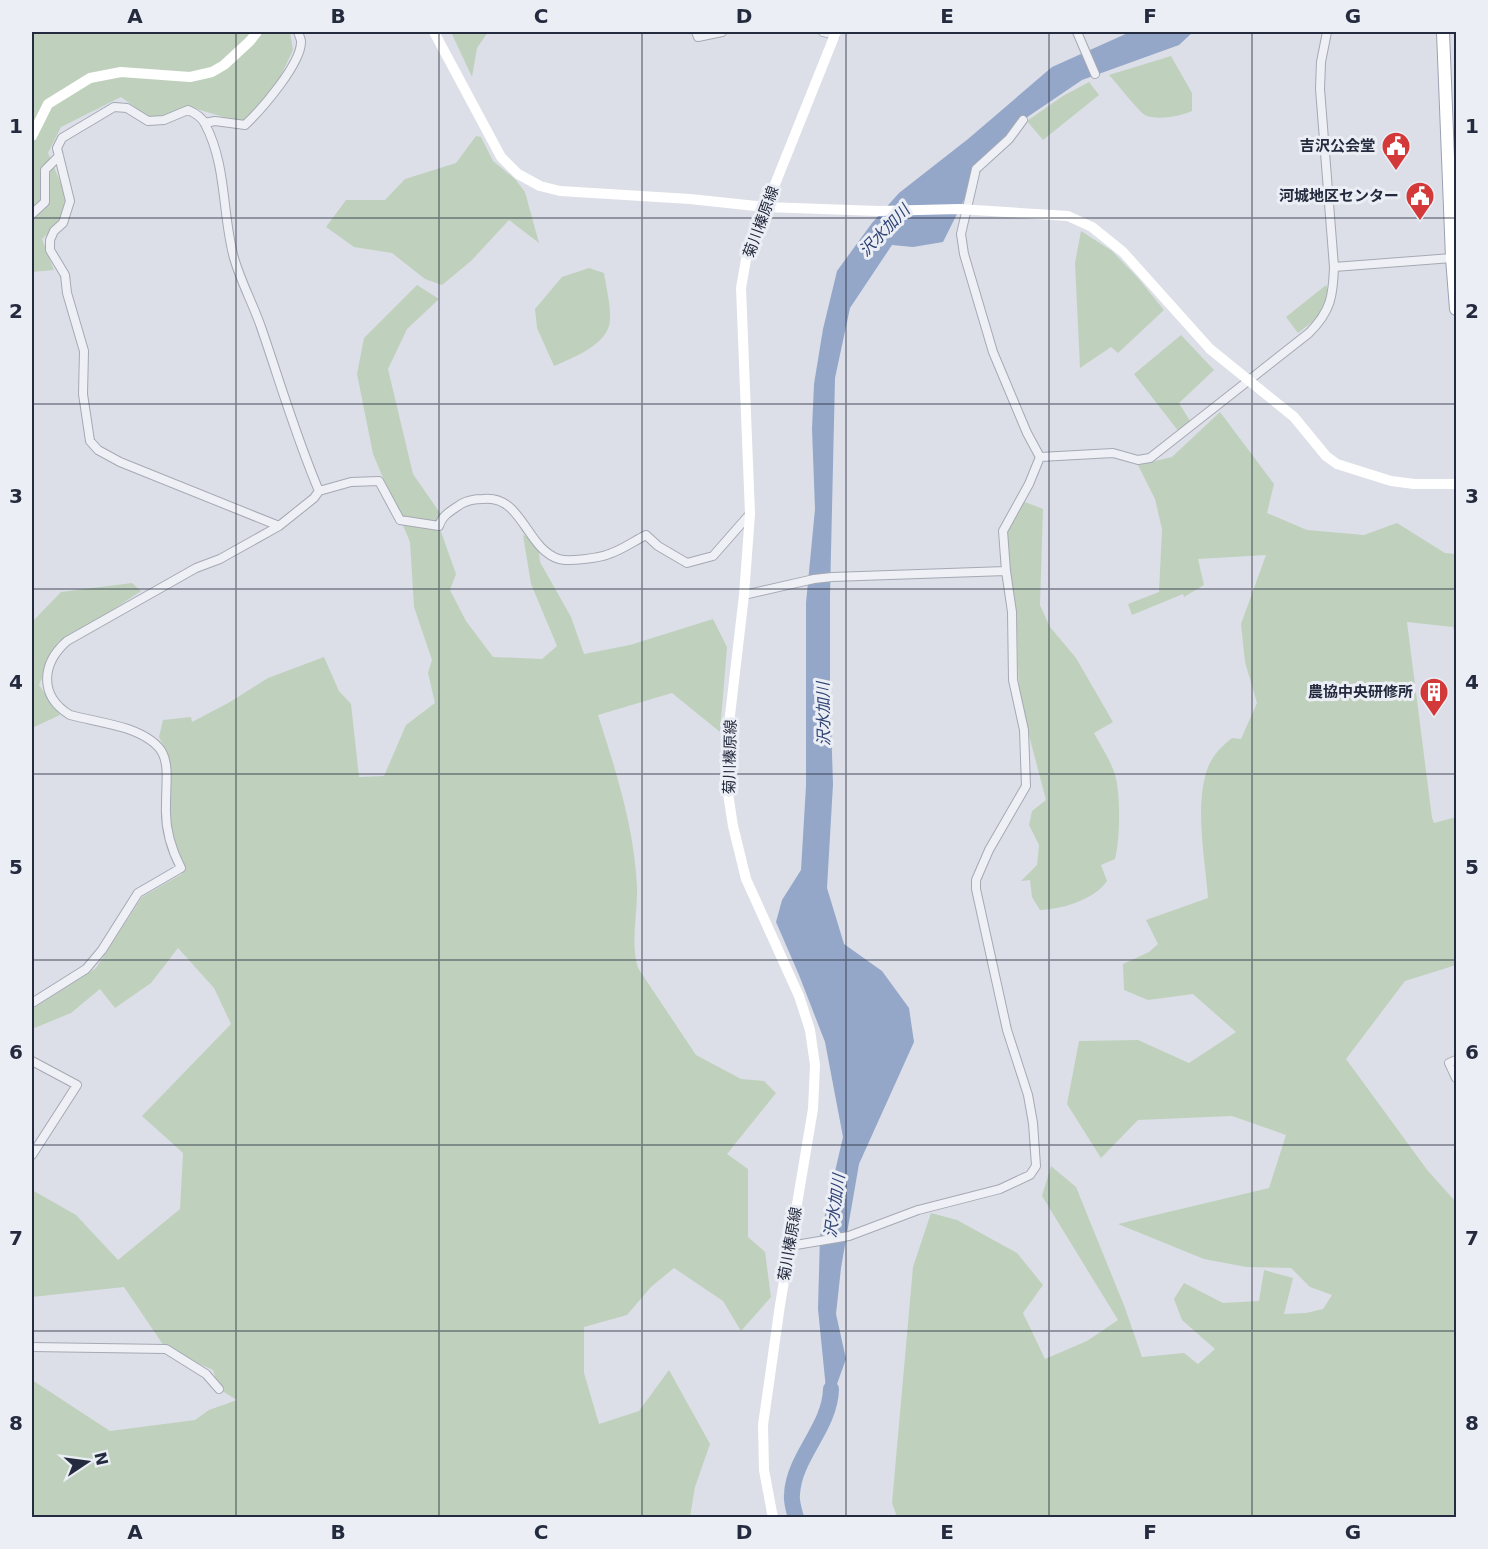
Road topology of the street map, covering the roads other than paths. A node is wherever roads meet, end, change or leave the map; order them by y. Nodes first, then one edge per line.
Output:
1 (257, 32) edge
2 (298, 32) edge
3 (434, 32) edge
4 (696, 32) edge
5 (722, 32) edge
6 (823, 32) edge
7 (1077, 32) edge
8 (1327, 32) edge
9 (1443, 32) edge
10 (836, 33) edge
11 (1095, 74) dead end
12 (1451, 109) edge
13 (1023, 120) dead end
14 (205, 123) junction
15 (32, 136) edge
16 (59, 156) junction
17 (765, 207) junction
18 (965, 209) junction
19 (32, 214) edge
20 (1452, 258) junction
21 (1334, 267) junction
22 (1456, 309) edge
23 (1250, 381) junction
24 (1040, 457) junction
25 (1456, 484) edge
26 (319, 491) junction
27 (750, 514) junction
28 (279, 526) junction
29 (1006, 571) junction
30 (744, 595) junction
31 (32, 1003) edge
32 (1456, 1060) edge
33 (32, 1061) edge
34 (1456, 1078) edge
35 (32, 1155) edge
36 (793, 1245) junction
37 (32, 1347) edge
38 (219, 1389) dead end
39 (773, 1518) edge

1 - 15 main road
2 - 14 street
3 - 17 main road
4 - 5 street
6 - 10 street
7 - 11 street
8 - 21 street
9 - 12 main road
10 - 17 main road, 菊川榛原線
12 - 20 main road
13 - 18 street
14 - 16 street
14 - 26 street
16 - 19 street
16 - 28 street
17 - 18 main road
17 - 27 main road, 菊川榛原線
18 - 23 main road
18 - 24 street
20 - 21 street
20 - 22 main road
21 - 23 street
23 - 24 street
23 - 25 main road
24 - 29 street
26 - 27 street
26 - 28 street
27 - 30 main road, 菊川榛原線
28 - 31 street
29 - 30 street
29 - 36 street
30 - 36 main road, 菊川榛原線
32 - 34 street
33 - 35 street
36 - 39 main road, 菊川榛原線
37 - 38 street

